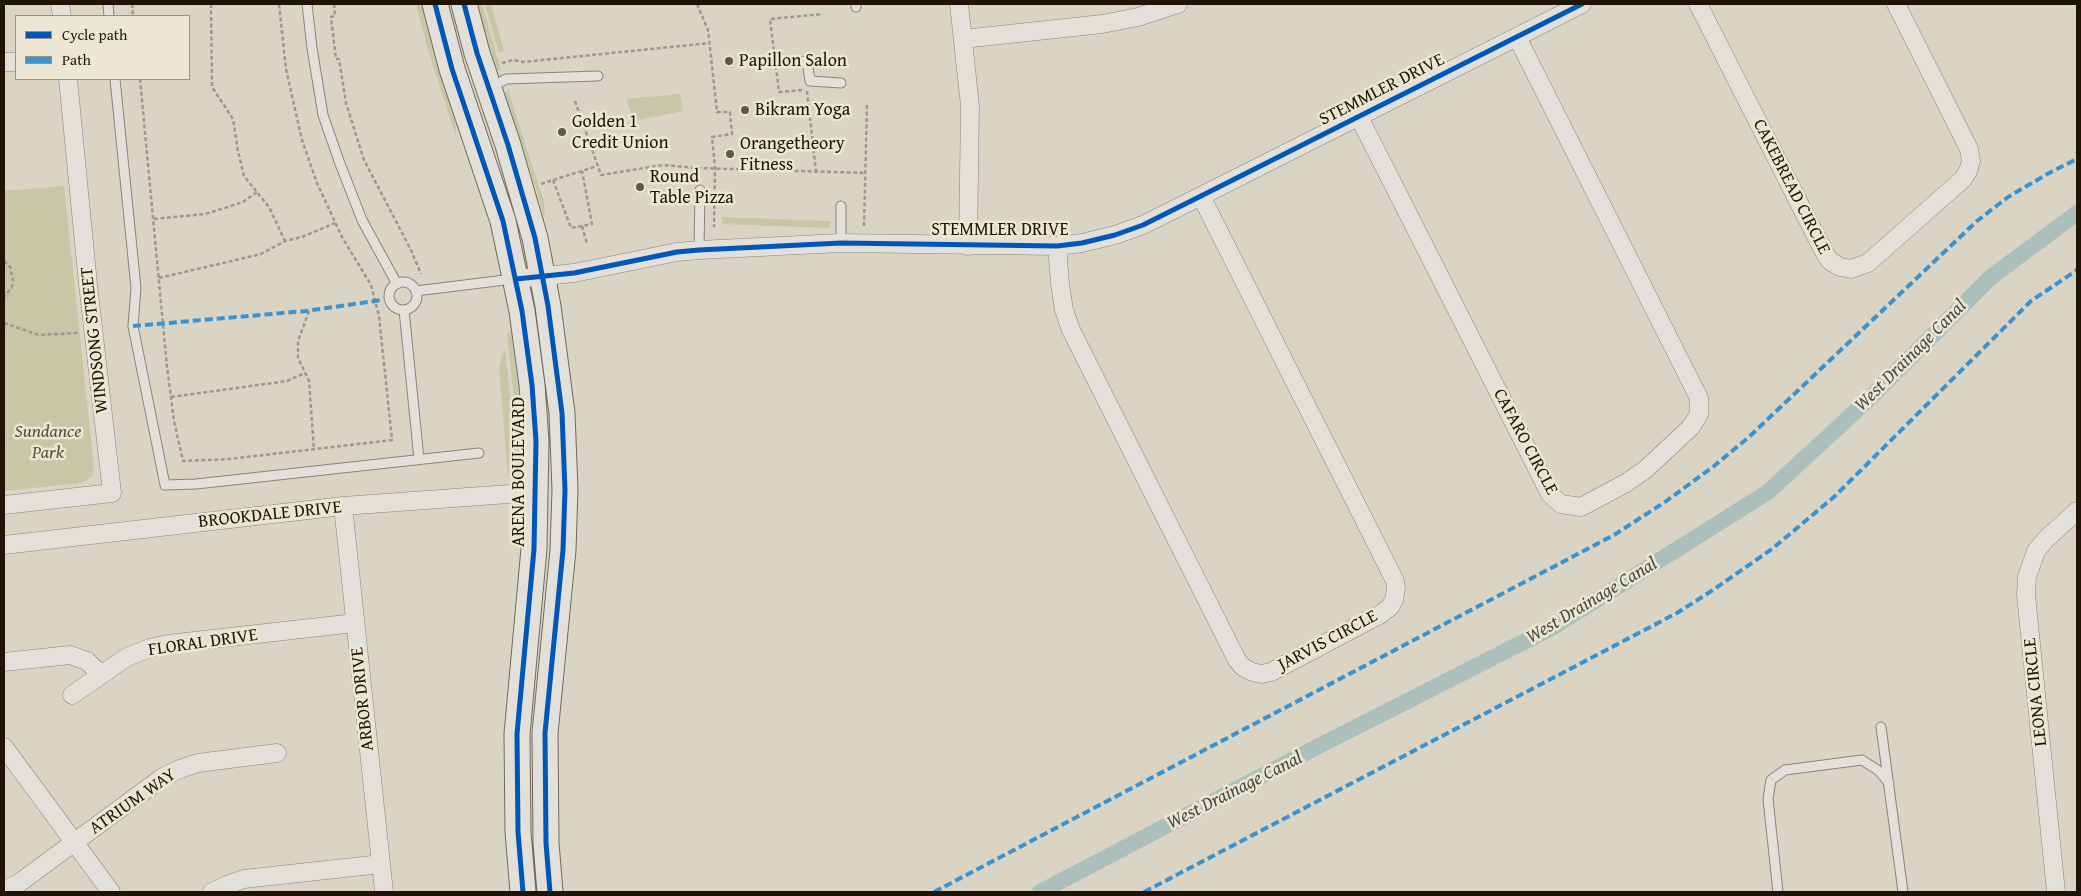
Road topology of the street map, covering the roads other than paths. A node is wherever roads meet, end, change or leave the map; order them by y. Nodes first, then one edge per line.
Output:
1 (307, 4) edge
2 (435, 4) edge
3 (464, 4) edge
4 (959, 4) edge
5 (1178, 4) edge
6 (1582, 4) edge
7 (1698, 4) edge
8 (1896, 4) edge
9 (1517, 37) junction
10 (963, 39) junction
11 (797, 62) dead end
12 (598, 76) dead end
13 (68, 80) edge
14 (115, 80) edge
15 (841, 83) dead end
16 (489, 88) junction
17 (1359, 117) junction
18 (700, 190) dead end
19 (1201, 196) junction
20 (841, 206) dead end
21 (841, 243) junction
22 (968, 246) junction
23 (1057, 246) junction
24 (699, 250) junction
25 (543, 276) junction
26 (516, 279) junction
27 (397, 284) junction
28 (416, 291) junction
29 (404, 310) junction
30 (479, 453) dead end
31 (419, 459) junction
32 (537, 492) junction
33 (4, 505) edge
34 (343, 506) junction
35 (2077, 511) edge
36 (4, 545) edge
37 (356, 623) junction
38 (4, 662) edge
39 (100, 674) junction
40 (72, 695) dead end
41 (1882, 727) dead end
42 (4, 747) edge
43 (277, 753) dead end
44 (1889, 783) junction
45 (74, 843) junction
46 (381, 864) junction
47 (4, 890) edge
48 (111, 892) edge
49 (212, 892) edge
50 (384, 892) edge
51 (523, 892) edge
52 (550, 892) edge
53 (1778, 892) edge
54 (1904, 892) edge
55 (2056, 892) edge

1 - 27 lane
2 - 26 main road, ARENA BOULEVARD
3 - 16 main road
4 - 10 street
5 - 10 street
6 - 9 street, STEMMLER DRIVE
7 - 8 street, CAKEBREAD CIRCLE
9 - 17 street, STEMMLER DRIVE
9 - 17 street, CAFARO CIRCLE
10 - 22 street
11 - 15 lane
12 - 16 lane
13 - 33 street, WINDSONG STREET
14 - 31 lane
16 - 25 main road
17 - 19 street, STEMMLER DRIVE
18 - 24 lane
19 - 23 street, STEMMLER DRIVE
19 - 23 street, JARVIS CIRCLE
20 - 21 lane
21 - 22 street, STEMMLER DRIVE
21 - 24 street, STEMMLER DRIVE
22 - 23 street, STEMMLER DRIVE
24 - 25 street, STEMMLER DRIVE
25 - 26 street, STEMMLER DRIVE
25 - 52 main road
26 - 28 lane
26 - 32 main road, ARENA BOULEVARD
27 - 28 lane
27 - 29 lane
28 - 29 lane
29 - 31 lane
30 - 31 lane
32 - 34 street, BROOKDALE DRIVE
32 - 51 main road, ARENA BOULEVARD
34 - 36 street, BROOKDALE DRIVE
34 - 37 street, ARBOR DRIVE
35 - 55 street, LEONA CIRCLE
37 - 39 street, FLORAL DRIVE
37 - 46 street, ARBOR DRIVE
38 - 39 street
39 - 40 street, FLORAL DRIVE
41 - 44 lane
42 - 45 street
43 - 45 street, ATRIUM WAY
44 - 53 lane
44 - 54 lane
45 - 47 street, ATRIUM WAY
45 - 48 street
46 - 49 street
46 - 50 street, ARBOR DRIVE

